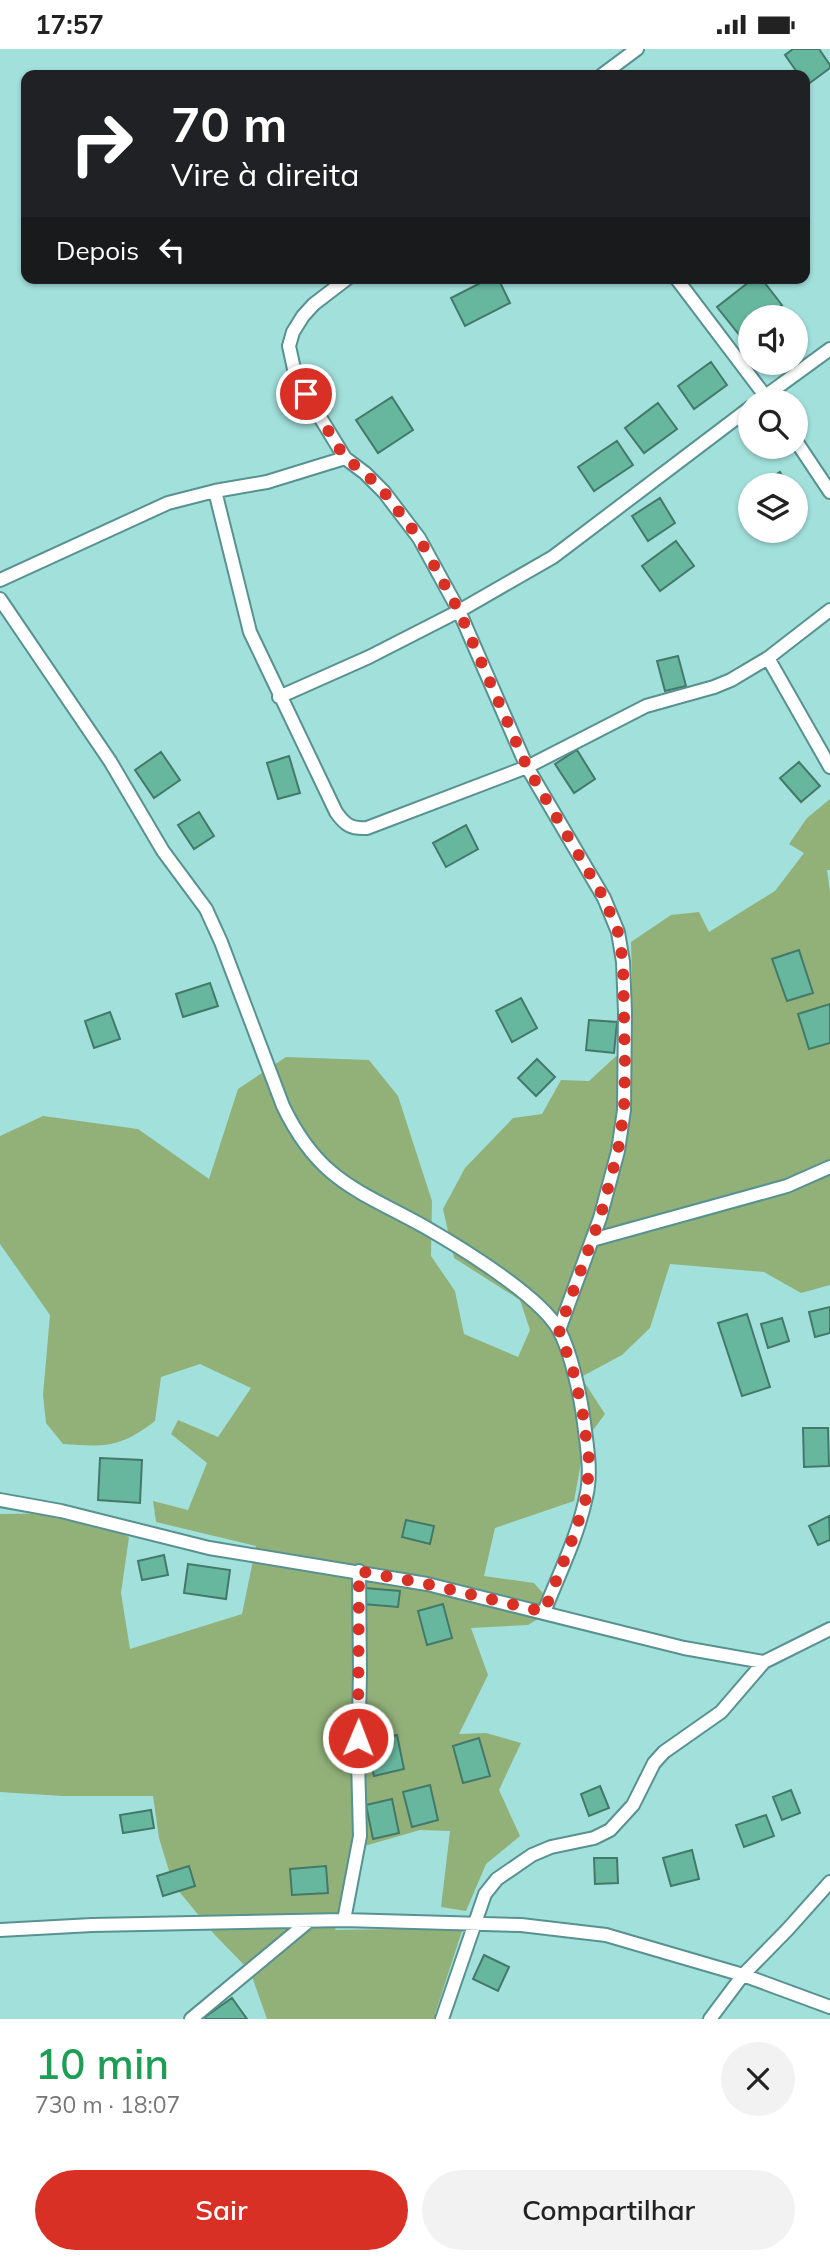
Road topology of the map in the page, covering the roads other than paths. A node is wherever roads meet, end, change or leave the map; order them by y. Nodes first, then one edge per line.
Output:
1 (637, 49) edge
2 (609, 70) edge
3 (341, 284) edge
4 (680, 284) edge
5 (830, 349) edge
6 (758, 389) edge
7 (778, 389) edge
8 (738, 416) edge
9 (345, 458) junction
10 (808, 459) edge
11 (215, 491) junction
12 (830, 492) edge
13 (0, 580) edge
14 (0, 599) edge
15 (830, 610) edge
16 (459, 611) junction
17 (768, 658) junction
18 (279, 697) junction
19 (527, 767) junction
20 (830, 767) edge
21 (830, 1167) edge
22 (592, 1240) junction
23 (559, 1330) junction
24 (0, 1500) edge
25 (359, 1571) junction
26 (544, 1612) junction
27 (830, 1629) edge
28 (764, 1662) junction
29 (830, 1882) edge
30 (344, 1920) junction
31 (309, 1921) junction
32 (475, 1924) junction
33 (0, 1930) edge
34 (743, 1975) junction
35 (830, 2007) edge
36 (191, 2019) edge
37 (442, 2019) edge
38 (710, 2019) edge

1 - 2 street
3 - 9 street
4 - 6 street
5 - 7 street
8 - 16 street
9 - 11 street
9 - 16 street
10 - 12 street
11 - 13 street
11 - 18 street
14 - 23 street
15 - 17 street
16 - 18 street
16 - 19 street
17 - 19 street
17 - 20 street
18 - 19 street
19 - 22 street
21 - 22 street
22 - 23 street
23 - 26 street
24 - 25 street
25 - 26 street
25 - 30 street
26 - 28 street
27 - 28 street
28 - 32 street
29 - 34 street
30 - 31 street
30 - 32 street
31 - 33 street
31 - 36 street
32 - 34 street
32 - 37 street
34 - 35 street
34 - 38 street

